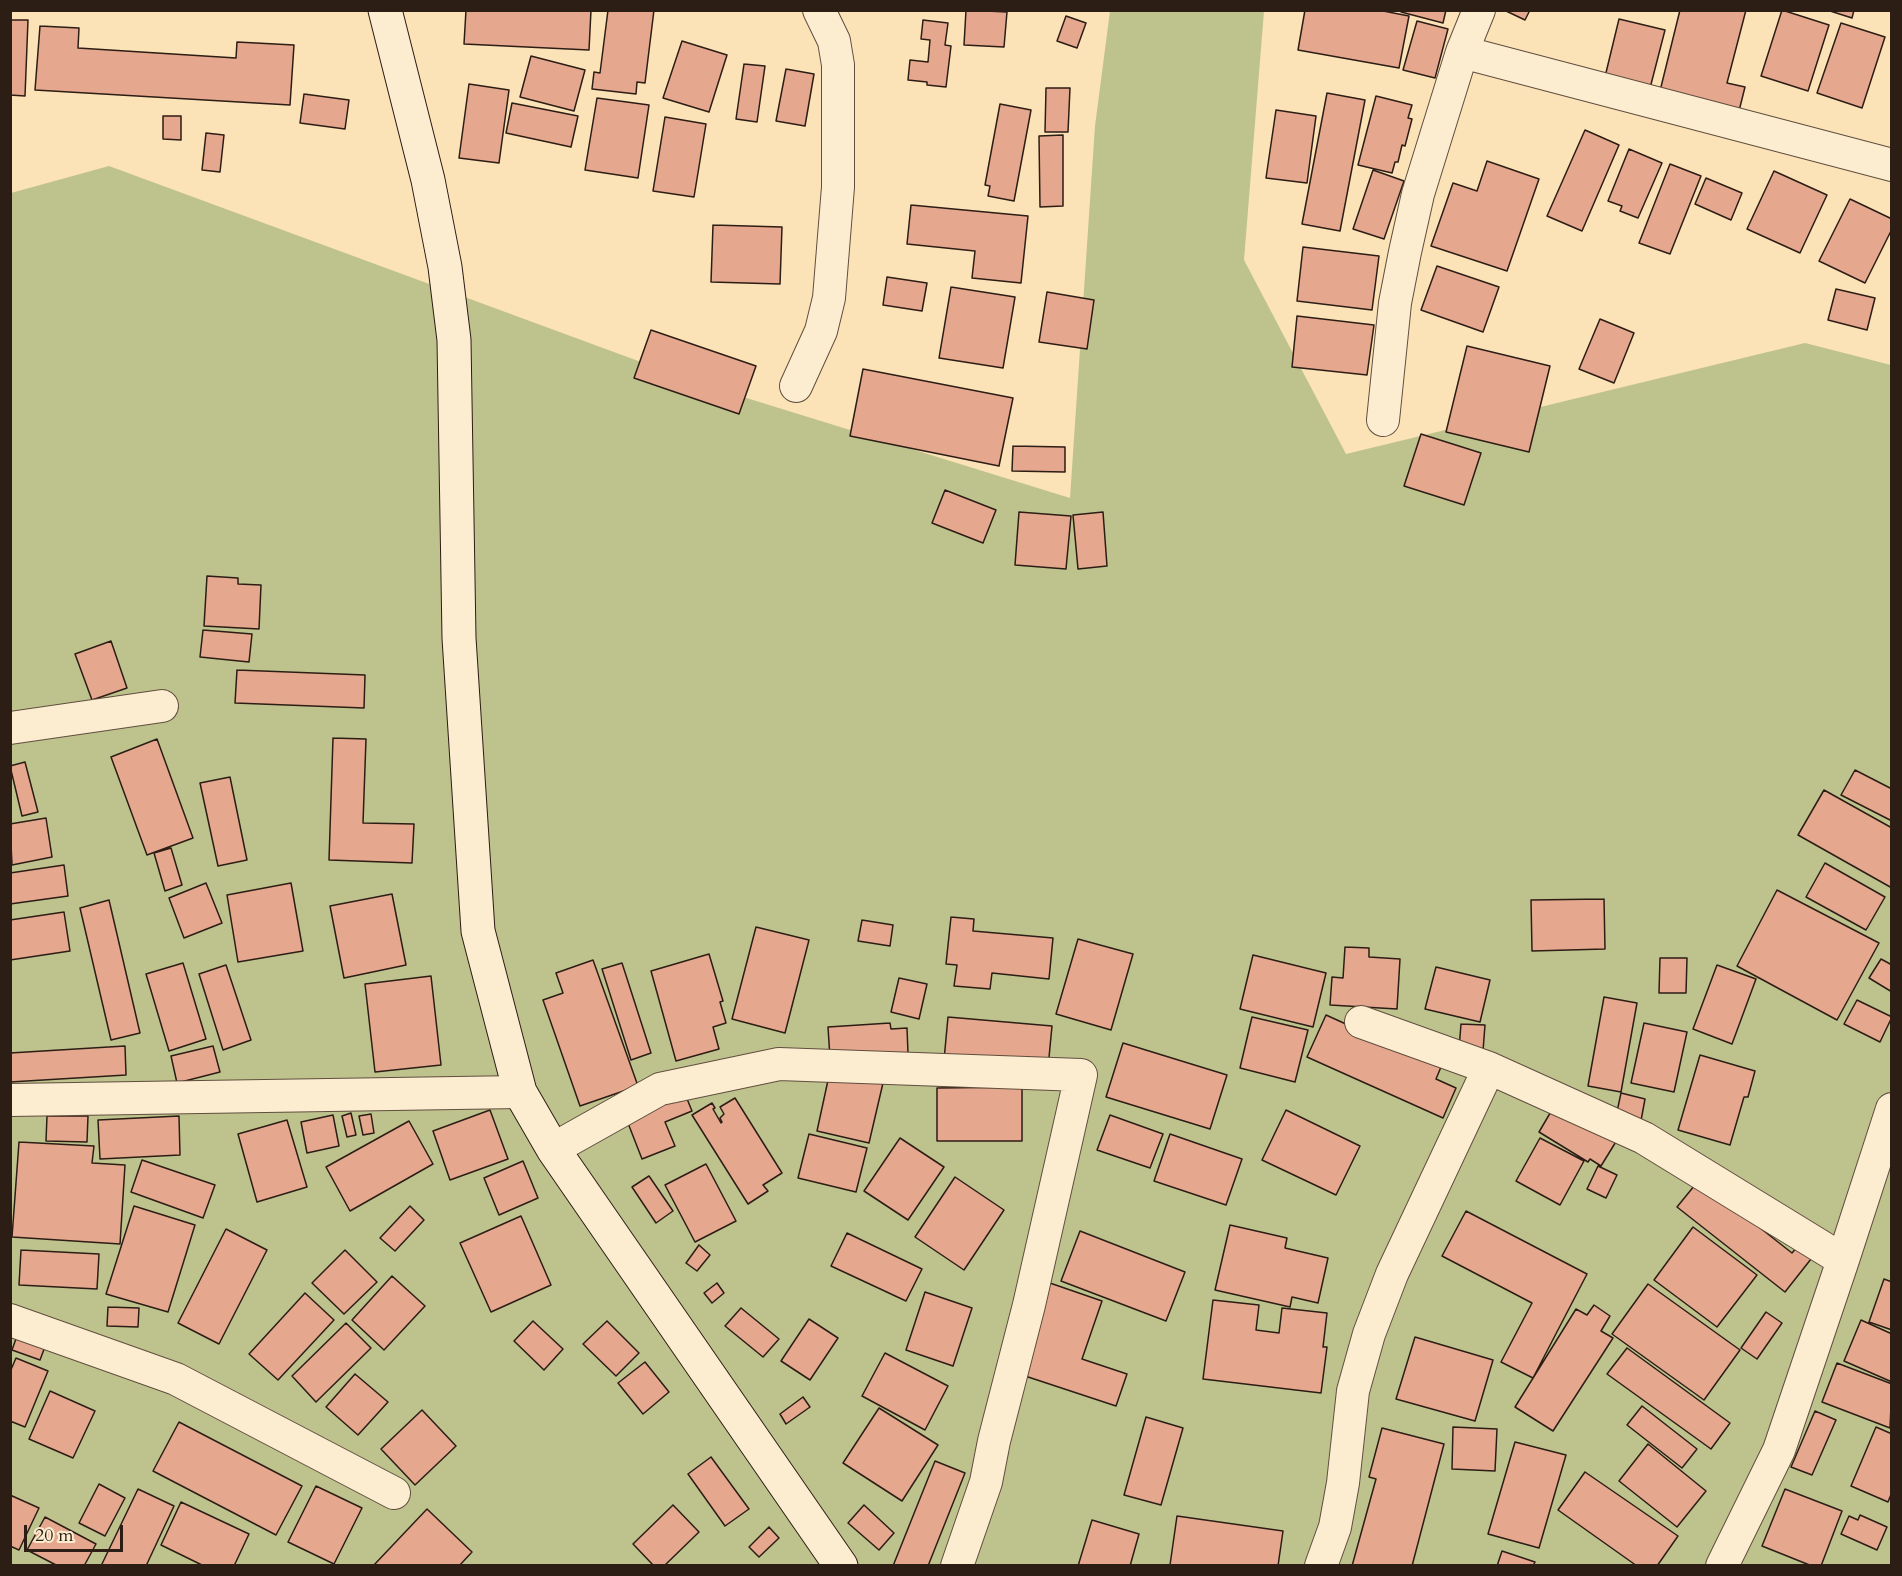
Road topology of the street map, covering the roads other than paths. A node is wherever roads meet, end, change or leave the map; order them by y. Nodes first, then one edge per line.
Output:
1 (385, 10) edge
2 (819, 10) edge
3 (1479, 10) edge
4 (1462, 52) junction
5 (1892, 165) edge
6 (796, 386) dead end
7 (1383, 420) dead end
8 (162, 705) dead end
9 (10, 728) edge
10 (1361, 1022) dead end
11 (1489, 1068) junction
12 (520, 1092) junction
13 (10, 1100) edge
14 (1892, 1109) edge
15 (553, 1149) junction
16 (1843, 1260) junction
17 (10, 1320) edge
18 (394, 1493) dead end
19 (1727, 1564) edge
20 (841, 1566) edge
21 (957, 1566) edge
22 (1321, 1566) edge

1 - 12 main road
2 - 6 street
3 - 4 street
4 - 5 street
4 - 7 street
8 - 9 street
10 - 11 street
11 - 16 street
11 - 22 street
12 - 13 street
12 - 15 main road
14 - 16 street
15 - 20 main road
15 - 21 street
16 - 19 street
17 - 18 street

